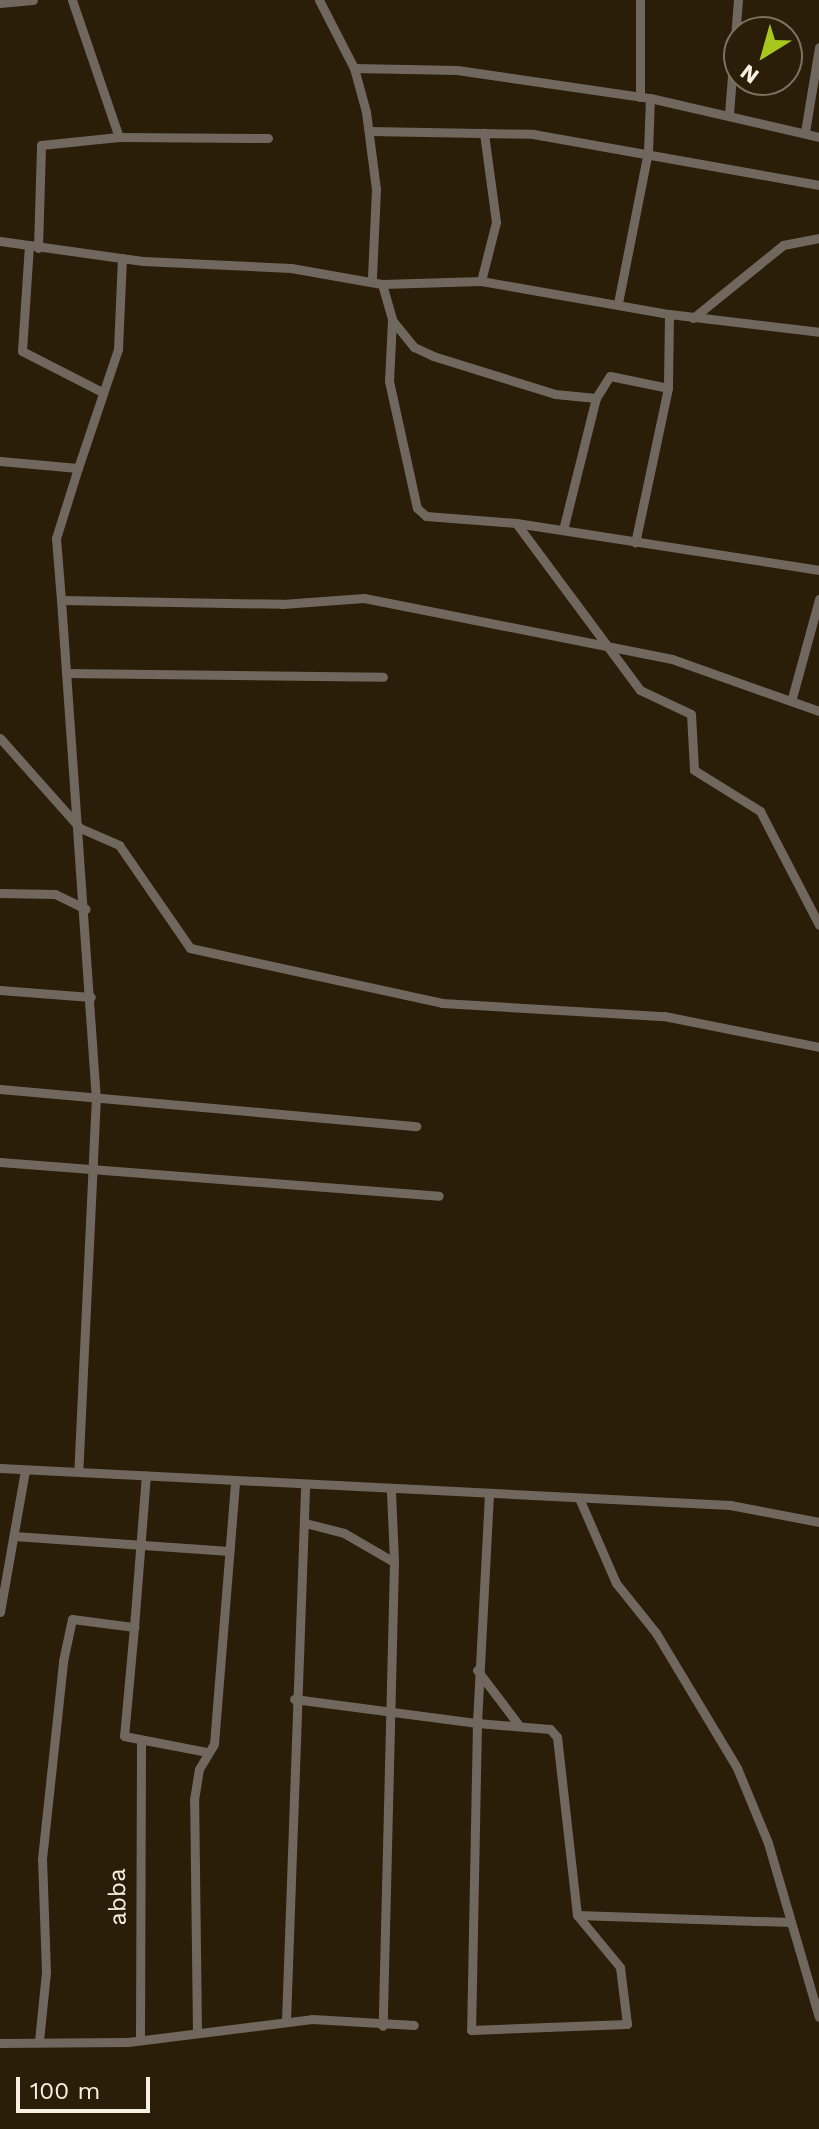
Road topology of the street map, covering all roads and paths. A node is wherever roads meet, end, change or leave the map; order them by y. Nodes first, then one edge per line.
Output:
1 (33, 0) edge
2 (72, 0) edge
3 (319, 0) edge
4 (640, 0) edge
5 (738, 0) edge
6 (0, 3) edge
7 (819, 47) edge
8 (354, 68) junction
9 (645, 97) junction
10 (729, 114) junction
11 (369, 131) junction
12 (805, 132) junction
13 (484, 133) junction
14 (119, 137) junction
15 (819, 137) edge
16 (268, 138) dead end
17 (648, 152) junction
18 (819, 185) edge
19 (819, 238) edge
20 (0, 241) edge
21 (33, 247) junction
22 (122, 258) junction
23 (372, 278) junction
24 (481, 281) junction
25 (382, 284) junction
26 (618, 303) junction
27 (669, 314) junction
28 (693, 318) junction
29 (392, 320) junction
30 (819, 332) edge
31 (668, 388) junction
32 (102, 392) junction
33 (596, 398) junction
34 (0, 461) edge
35 (78, 468) junction
36 (516, 523) junction
37 (563, 530) junction
38 (635, 543) junction
39 (819, 570) edge
40 (819, 599) edge
41 (61, 600) junction
42 (603, 643) junction
43 (66, 673) junction
44 (383, 677) dead end
45 (792, 698) junction
46 (819, 711) edge
47 (0, 738) edge
48 (80, 828) junction
49 (0, 893) edge
50 (86, 909) junction
51 (819, 925) edge
52 (0, 990) edge
53 (91, 997) junction
54 (819, 1047) edge
55 (0, 1089) edge
56 (96, 1096) junction
57 (416, 1126) dead end
58 (0, 1162) edge
59 (94, 1170) junction
60 (439, 1196) dead end
61 (0, 1468) edge
62 (25, 1470) junction
63 (78, 1472) junction
64 (146, 1475) junction
65 (235, 1485) junction
66 (305, 1489) junction
67 (391, 1492) junction
68 (489, 1496) junction
69 (579, 1498) junction
70 (819, 1522) edge
71 (305, 1523) junction
72 (14, 1536) junction
73 (142, 1544) junction
74 (229, 1551) junction
75 (394, 1562) junction
76 (0, 1612) edge
77 (134, 1627) junction
78 (477, 1670) junction
79 (294, 1699) junction
80 (387, 1711) junction
81 (477, 1723) junction
82 (518, 1724) junction
83 (141, 1740) junction
84 (207, 1752) junction
85 (577, 1915) junction
86 (791, 1922) junction
87 (819, 2017) edge
88 (286, 2021) junction
89 (414, 2025) dead end
90 (383, 2026) junction
91 (197, 2033) junction
92 (140, 2037) junction
93 (39, 2041) junction
94 (0, 2043) edge

1 - 6 street
2 - 14 street
3 - 8 street
4 - 9 street
5 - 10 street
7 - 12 street
8 - 9 street
8 - 11 street
9 - 10 street
9 - 17 street
10 - 12 street
11 - 13 street
11 - 23 street
12 - 15 street
13 - 17 street
13 - 24 street
14 - 16 street
14 - 21 street
17 - 18 street
17 - 26 street
19 - 28 street
20 - 21 street
21 - 22 street
21 - 32 street
22 - 23 street
22 - 32 street
23 - 25 street
24 - 25 street
24 - 26 street
25 - 29 street
26 - 27 street
27 - 28 street
27 - 31 street
28 - 30 street
29 - 33 street
29 - 36 street
31 - 33 street
31 - 38 street
32 - 35 street
33 - 37 street
34 - 35 street
35 - 41 street
36 - 37 street
36 - 42 street
37 - 38 street
38 - 39 street
40 - 45 street
41 - 42 street
41 - 43 street
42 - 45 street
42 - 51 street
43 - 44 street
43 - 48 street
45 - 46 street
47 - 48 street
48 - 50 street
48 - 54 street
49 - 50 street
50 - 53 street
52 - 53 street
53 - 56 street
55 - 56 street
56 - 57 street
56 - 59 street
58 - 59 street
59 - 60 street
59 - 63 street
61 - 62 street
62 - 63 street
62 - 72 street
63 - 64 street
64 - 65 street
64 - 73 street
65 - 66 street
65 - 74 street
66 - 67 street
66 - 71 street
67 - 68 street
67 - 75 street
68 - 69 street
68 - 78 street
69 - 70 street
69 - 86 street
71 - 75 street
71 - 79 street
72 - 73 street
72 - 76 street
73 - 74 street
73 - 77 street
74 - 84 street
75 - 80 street
77 - 83 street
77 - 93 street
78 - 81 street
78 - 82 street
79 - 80 street
79 - 88 street
80 - 81 street
80 - 90 street
81 - 82 street
81 - 85 street
82 - 85 street
83 - 84 street
83 - 92 street, abba
84 - 91 street
85 - 86 street
86 - 87 street
88 - 90 street
88 - 91 street
89 - 90 street
91 - 92 street
92 - 93 street
93 - 94 street

